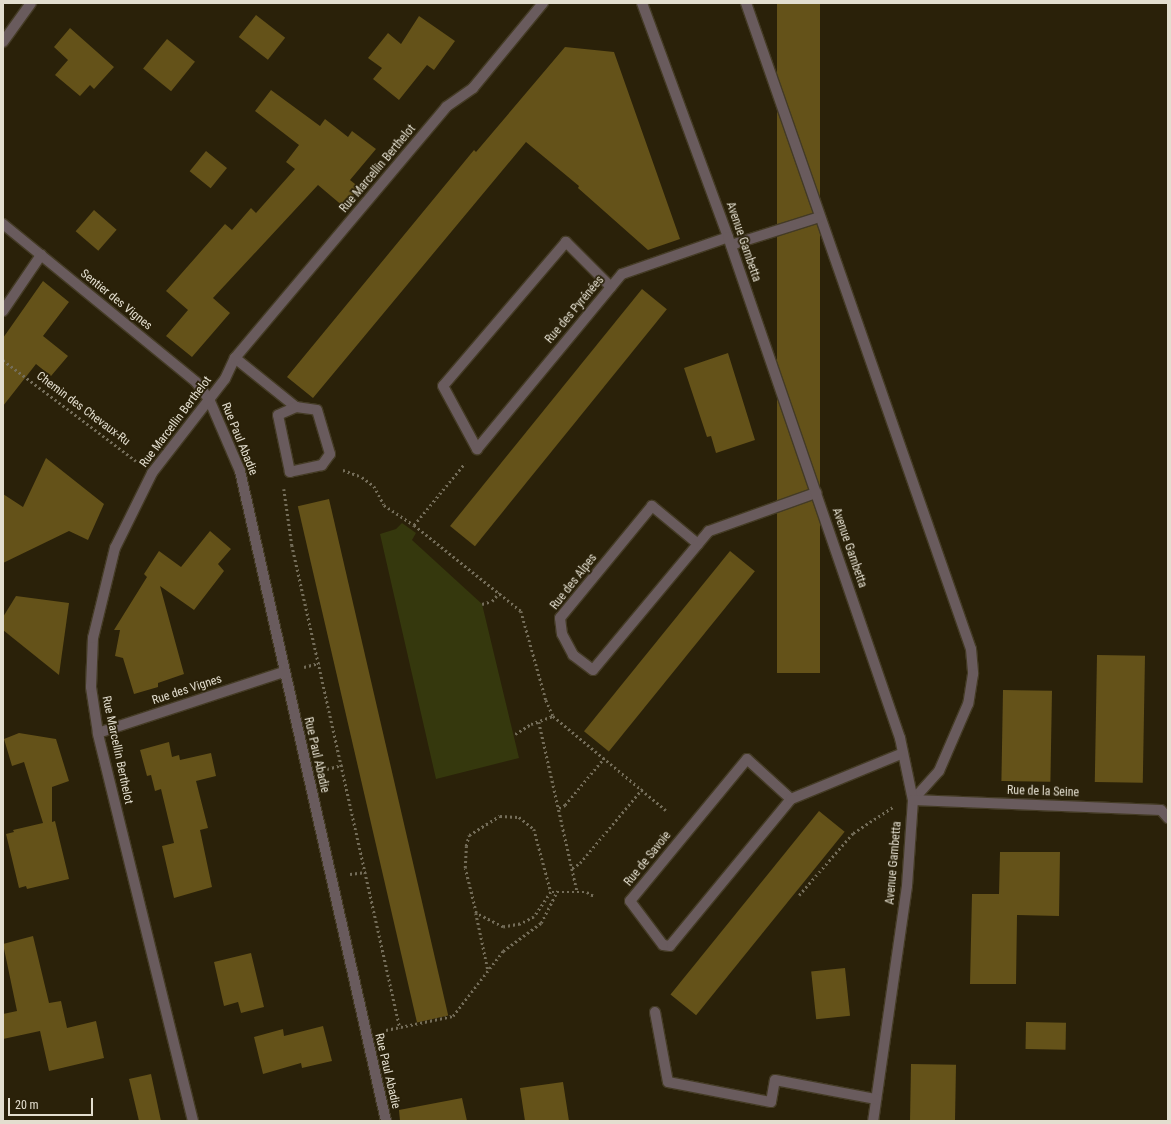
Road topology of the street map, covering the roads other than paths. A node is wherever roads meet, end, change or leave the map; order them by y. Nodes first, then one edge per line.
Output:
1 (31, 3) edge
2 (543, 3) edge
3 (642, 3) edge
4 (746, 3) edge
5 (3, 42) edge
6 (820, 217) junction
7 (3, 224) edge
8 (730, 241) junction
9 (41, 255) junction
10 (611, 287) junction
11 (3, 311) edge
12 (235, 358) junction
13 (209, 399) junction
14 (296, 408) junction
15 (816, 493) junction
16 (698, 544) junction
17 (284, 672) junction
18 (98, 733) junction
19 (903, 753) junction
20 (791, 799) junction
21 (913, 800) junction
22 (1168, 818) edge
23 (655, 1012) dead end
24 (876, 1099) junction
25 (193, 1121) edge
26 (386, 1121) edge
27 (873, 1121) edge

1 - 5 street
2 - 12 street, Rue Marcellin Berthelot
3 - 8 street, Avenue Gambetta
4 - 6 street
6 - 8 street, Rue des Pyrénées
6 - 21 street
7 - 9 street, Sentier des Vignes
8 - 10 street, Rue des Pyrénées
8 - 15 street, Avenue Gambetta
9 - 11 street
9 - 13 street, Sentier des Vignes
10 - 10 street, Rue des Pyrénées
12 - 13 street, Rue Marcellin Berthelot
12 - 14 street
13 - 17 street, Rue Paul Abadie
13 - 18 street, Rue Marcellin Berthelot
14 - 14 street
15 - 16 street, Rue des Alpes
15 - 19 street, Avenue Gambetta
16 - 16 street, Rue des Alpes
17 - 18 street, Rue des Vignes
17 - 26 street, Rue Paul Abadie
18 - 25 street, Rue Marcellin Berthelot
19 - 20 street, Rue de Savoie
19 - 21 street, Avenue Gambetta
20 - 20 street, Rue de Savoie
21 - 22 street, Rue de la Seine
21 - 24 street, Avenue Gambetta
23 - 24 street
24 - 27 street, Avenue Gambetta

